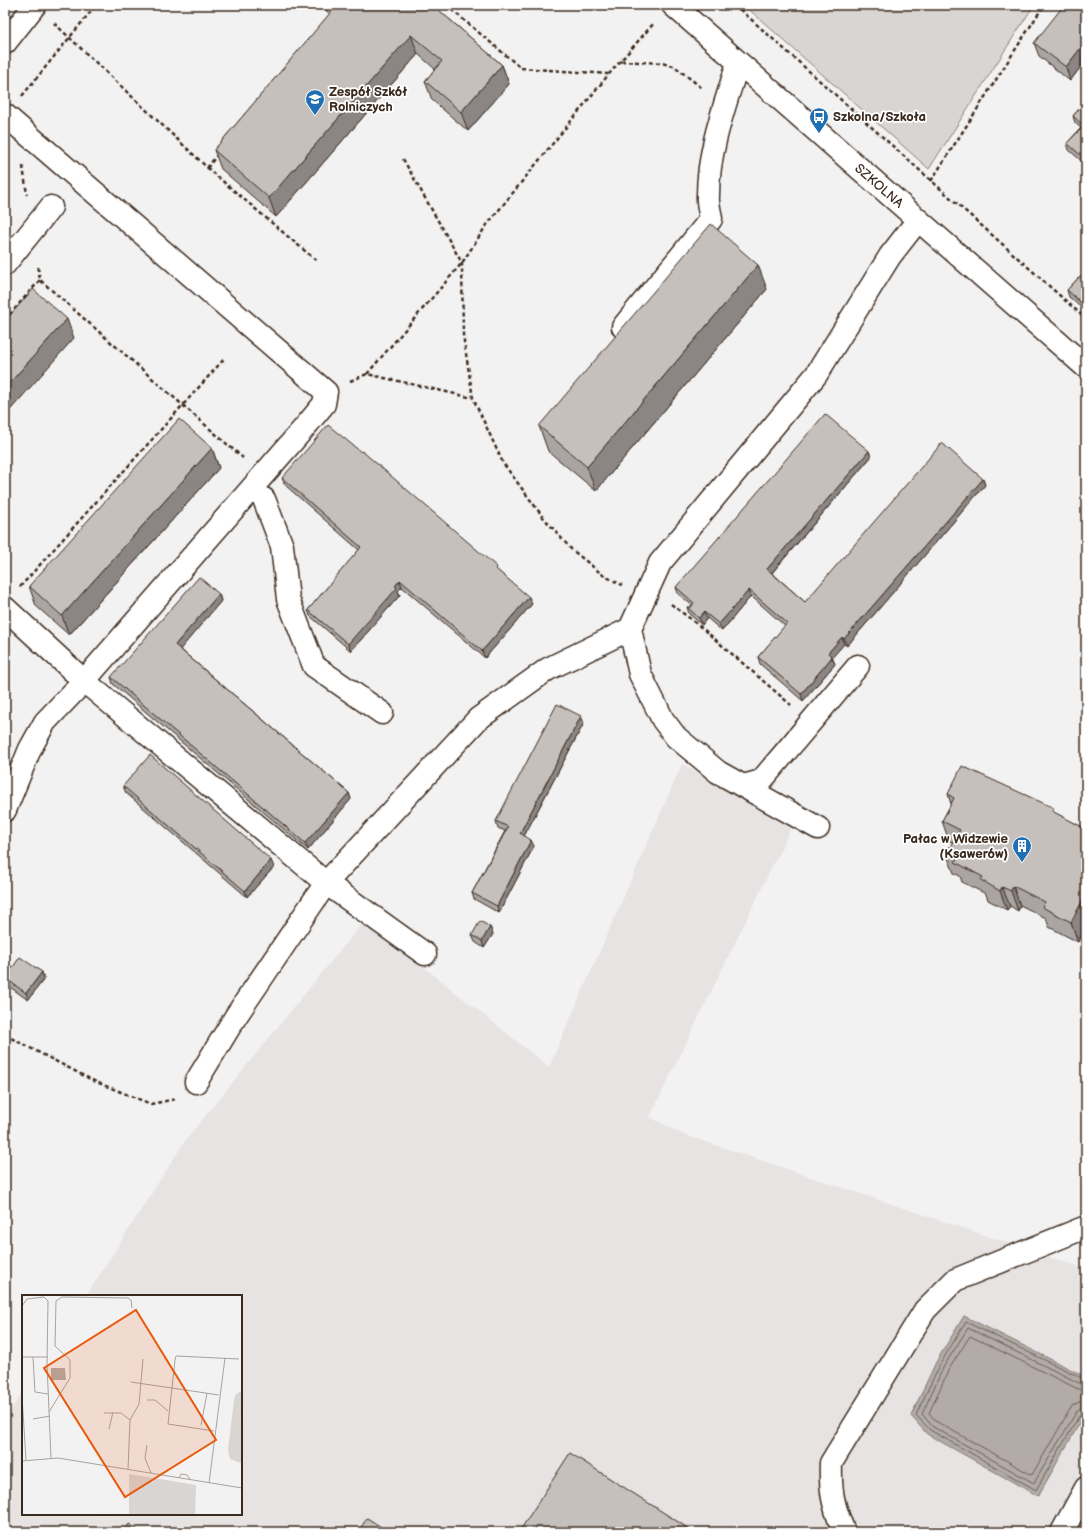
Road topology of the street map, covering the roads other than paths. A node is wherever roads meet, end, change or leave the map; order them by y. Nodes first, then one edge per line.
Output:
1 (35, 5) edge
2 (673, 5) edge
3 (5, 43) edge
4 (738, 63) junction
5 (10, 119) edge
6 (51, 207) dead end
7 (918, 220) junction
8 (5, 264) edge
9 (623, 327) edge
10 (1086, 367) edge
11 (264, 499) dead end
12 (10, 600) edge
13 (630, 629) junction
14 (858, 666) dead end
15 (84, 681) junction
16 (382, 713) dead end
17 (743, 786) junction
18 (5, 810) edge
19 (818, 828) dead end
20 (326, 883) junction
21 (425, 954) dead end
22 (196, 1082) road end
23 (1086, 1227) edge
24 (1086, 1488) edge
25 (844, 1532) edge
26 (1062, 1532) edge

1 - 3 street
2 - 4 street, SZKOLNA
4 - 7 street, SZKOLNA
4 - 9 street
5 - 15 street
6 - 8 street
7 - 10 street, SZKOLNA
7 - 13 street
11 - 16 street
12 - 15 street
13 - 17 street
13 - 20 street
14 - 17 street
15 - 18 street
15 - 20 street
17 - 19 street
20 - 21 street
20 - 22 street
23 - 25 street
24 - 26 street

